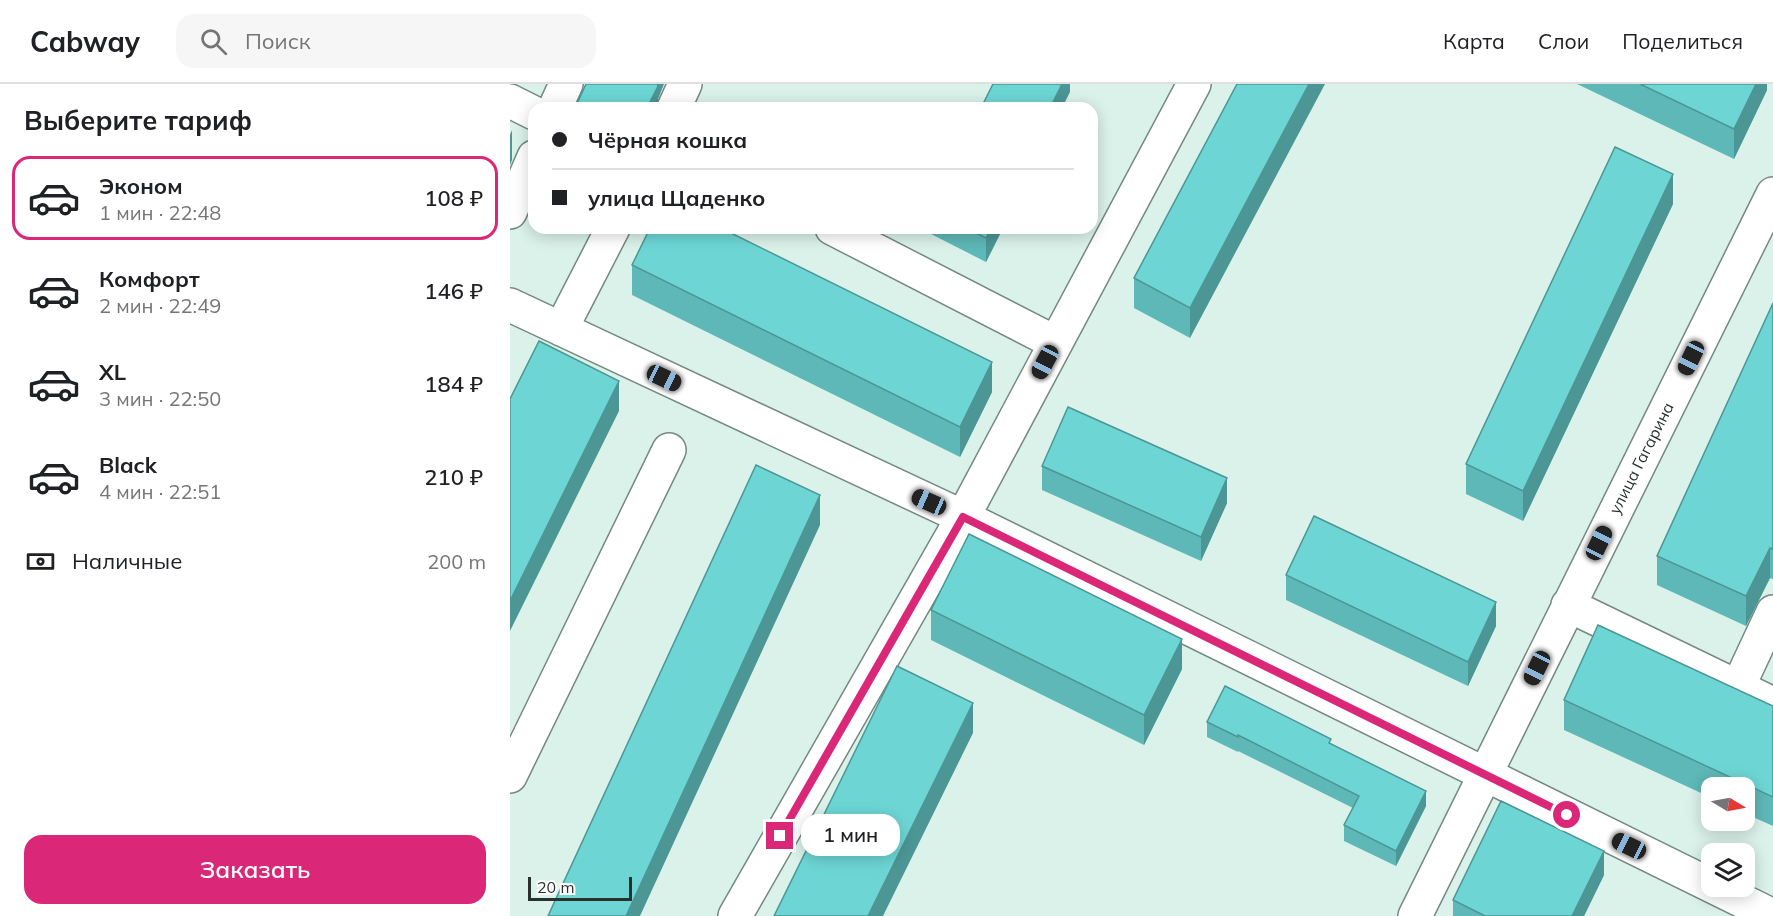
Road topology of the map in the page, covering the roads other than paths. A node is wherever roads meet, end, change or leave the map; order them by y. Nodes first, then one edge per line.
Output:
1 (566, 84) edge
2 (685, 84) edge
3 (1194, 84) edge
4 (510, 101) edge
5 (558, 102) edge
6 (677, 102) edge
7 (528, 110) edge
8 (528, 171) edge
9 (1773, 194) edge
10 (510, 212) edge
11 (610, 234) edge
12 (844, 234) edge
13 (510, 305) edge
14 (561, 329) junction
15 (1056, 343) junction
16 (669, 450) dead end
17 (963, 517) junction
18 (1568, 605) junction
19 (1773, 612) edge
20 (1738, 687) junction
21 (1773, 704) edge
22 (1484, 775) junction
23 (510, 776) edge
24 (1737, 908) edge
25 (735, 916) edge
26 (1414, 916) edge
27 (1773, 916) edge

1 - 5 street
2 - 6 street
3 - 15 street
4 - 7 street
8 - 10 street
9 - 18 street, улица Гагарина
11 - 14 street
12 - 15 street
13 - 14 street
14 - 17 street
15 - 17 street
16 - 23 street
17 - 22 street
17 - 25 street
18 - 20 street
18 - 22 street, улица Гагарина
19 - 20 street
20 - 21 street
22 - 24 street
22 - 26 street, улица Гагарина
24 - 27 street

